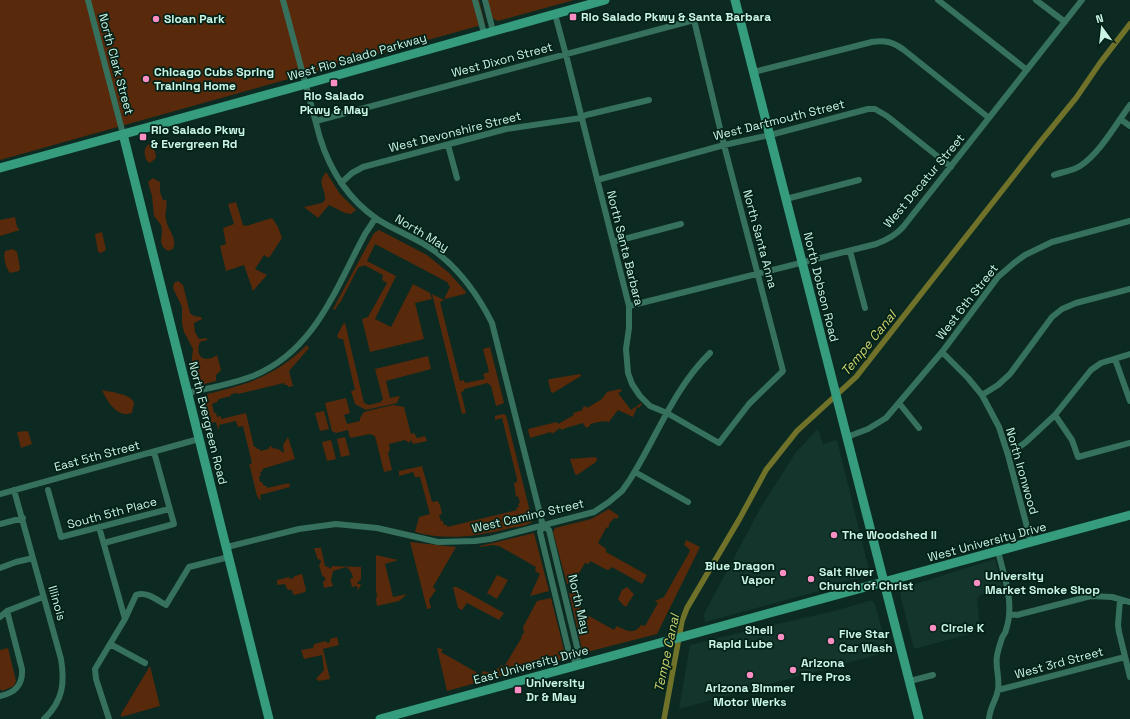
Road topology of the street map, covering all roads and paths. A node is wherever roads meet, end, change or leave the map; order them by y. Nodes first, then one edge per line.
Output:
1 (88, 0) edge
2 (283, 0) edge
3 (475, 0) edge
4 (484, 0) edge
5 (605, 0) edge
6 (736, 0) edge
7 (938, 0) edge
8 (1036, 0) edge
9 (1082, 0) edge
10 (555, 14) junction
11 (694, 20) joint
12 (1064, 22) junction
13 (488, 32) junction
14 (566, 54) junction
15 (1027, 70) junction
16 (754, 72) junction
17 (306, 84) junction
18 (649, 100) dead end
19 (1130, 105) edge
20 (581, 118) junction
21 (989, 118) junction
22 (1120, 119) junction
23 (316, 121) junction
24 (1130, 126) edge
25 (123, 134) junction
26 (770, 135) junction
27 (448, 145) junction
28 (724, 145) junction
29 (951, 167) junction
30 (0, 168) edge
31 (1054, 175) dead end
32 (457, 178) dead end
33 (597, 180) junction
34 (859, 180) dead end
35 (341, 183) junction
36 (786, 199) junction
37 (376, 218) junction
38 (1130, 221) edge
39 (682, 224) dead end
40 (613, 242) junction
41 (850, 251) junction
42 (802, 263) junction
43 (758, 273) junction
44 (1130, 289) edge
45 (630, 306) junction
46 (865, 308) dead end
47 (942, 352) junction
48 (710, 353) dead end
49 (1130, 354) edge
50 (1115, 359) junction
51 (188, 393) junction
52 (982, 396) junction
53 (1130, 401) edge
54 (899, 403) junction
55 (667, 413) junction
56 (1055, 415) junction
57 (919, 428) dead end
58 (847, 437) junction
59 (199, 439) junction
60 (719, 443) joint
61 (1130, 443) edge
62 (154, 452) junction
63 (1008, 455) junction
64 (635, 472) junction
65 (14, 490) junction
66 (48, 490) dead end
67 (0, 494) edge
68 (688, 502) dead end
69 (169, 509) junction
70 (1130, 515) edge
71 (22, 518) junction
72 (0, 524) edge
73 (543, 526) junction
74 (99, 527) junction
75 (1031, 542) junction
76 (104, 543) junction
77 (227, 546) junction
78 (998, 551) junction
79 (230, 557) junction
80 (33, 558) junction
81 (0, 568) edge
82 (884, 582) junction
83 (43, 597) junction
84 (1120, 600) junction
85 (1130, 602) edge
86 (7, 611) junction
87 (1009, 614) junction
88 (0, 617) edge
89 (125, 619) junction
90 (689, 634) joint
91 (110, 644) junction
92 (1125, 657) junction
93 (145, 663) dead end
94 (578, 665) junction
95 (933, 675) dead end
96 (1130, 677) edge
97 (910, 681) junction
98 (998, 690) junction
99 (0, 696) edge
100 (44, 719) edge
101 (109, 719) edge
102 (269, 719) edge
103 (380, 719) edge
104 (920, 719) edge
105 (989, 719) edge

1 - 25 street, North Clark Street
2 - 17 street, North May
3 - 13 street
4 - 13 street
5 - 10 main road, West Rio Salado Parkway
6 - 16 main road, North Dobson Road
7 - 15 street
8 - 12 street
9 - 12 street, West Decatur Street
10 - 13 main road, West Rio Salado Parkway
10 - 14 street, North Santa Barbara
11 - 14 street, West Dixon Street
11 - 28 street, North Santa Anna
12 - 15 street, West Decatur Street
13 - 17 main road, West Rio Salado Parkway
14 - 20 street, North Santa Barbara
14 - 23 street, West Dixon Street
15 - 21 street, West Decatur Street
16 - 21 street
16 - 26 main road, North Dobson Road
17 - 23 street, North May
17 - 25 main road, West Rio Salado Parkway
18 - 20 street, West Devonshire Street
19 - 22 street
20 - 27 street, West Devonshire Street
20 - 33 street, North Santa Barbara
21 - 29 street, West Decatur Street
22 - 24 street
22 - 31 street
23 - 35 street, North May
25 - 30 main road, West Rio Salado Parkway
25 - 51 main road, North Evergreen Road
26 - 28 street, West Dartmouth Street
26 - 29 street, West Dartmouth Street
26 - 36 main road, North Dobson Road
27 - 32 street
27 - 35 street, West Devonshire Street
28 - 33 street, West Dartmouth Street
28 - 43 street, North Santa Anna
29 - 41 street, West Decatur Street
33 - 40 street, North Santa Barbara
34 - 36 street
35 - 37 street, North May
36 - 42 main road, North Dobson Road
37 - 51 street
37 - 73 street, North May
38 - 47 street, West 6th Street
39 - 40 street
40 - 45 street, North Santa Barbara
41 - 42 street, West Decatur Street
41 - 46 street
42 - 43 street, West Decatur Street
42 - 58 main road, North Dobson Road
43 - 45 street, West Decatur Street
43 - 60 street, North Santa Anna
44 - 52 street
45 - 55 street, North Santa Barbara
47 - 52 street, North Ironwood
47 - 54 street, West 6th Street
48 - 55 street, West Camino Street
49 - 50 street
50 - 53 street
50 - 56 street
51 - 59 main road, North Evergreen Road
52 - 63 street, North Ironwood
54 - 57 street
54 - 58 street, West 6th Street
55 - 60 street, North Santa Barbara
55 - 64 street, West Camino Street
56 - 61 street
56 - 63 street
58 - 82 main road, North Dobson Road
59 - 62 street, East 5th Street
59 - 77 main road, North Evergreen Road
62 - 65 street, East 5th Street
62 - 69 street
63 - 75 street, North Ironwood
64 - 68 street
64 - 73 street, West Camino Street
65 - 67 street, East 5th Street
65 - 71 street, Illinois
66 - 74 street, South 5th Place
69 - 74 street, South 5th Place
69 - 76 street
70 - 75 main road, West University Drive
71 - 72 street
71 - 80 street, Illinois
73 - 77 street, West Camino Street
73 - 94 street, North May
73 - 94 street, North May
74 - 76 street
75 - 78 main road, West University Drive
76 - 89 street
77 - 79 main road, North Evergreen Road
78 - 82 main road, West University Drive
78 - 87 street
79 - 89 street
79 - 102 main road, North Evergreen Road
80 - 81 street
80 - 83 street, Illinois
82 - 90 main road, West University Drive
82 - 97 main road, North Dobson Road
83 - 86 street
83 - 100 street, Illinois
84 - 85 street
84 - 87 street
84 - 92 street
86 - 88 street
86 - 99 street
87 - 98 street
89 - 91 street
90 - 94 main road, East University Drive
91 - 93 street
91 - 101 street
92 - 96 street
92 - 98 street, West 3rd Street
94 - 103 main road, East University Drive
95 - 97 street
97 - 104 main road, North Dobson Road
98 - 105 street

